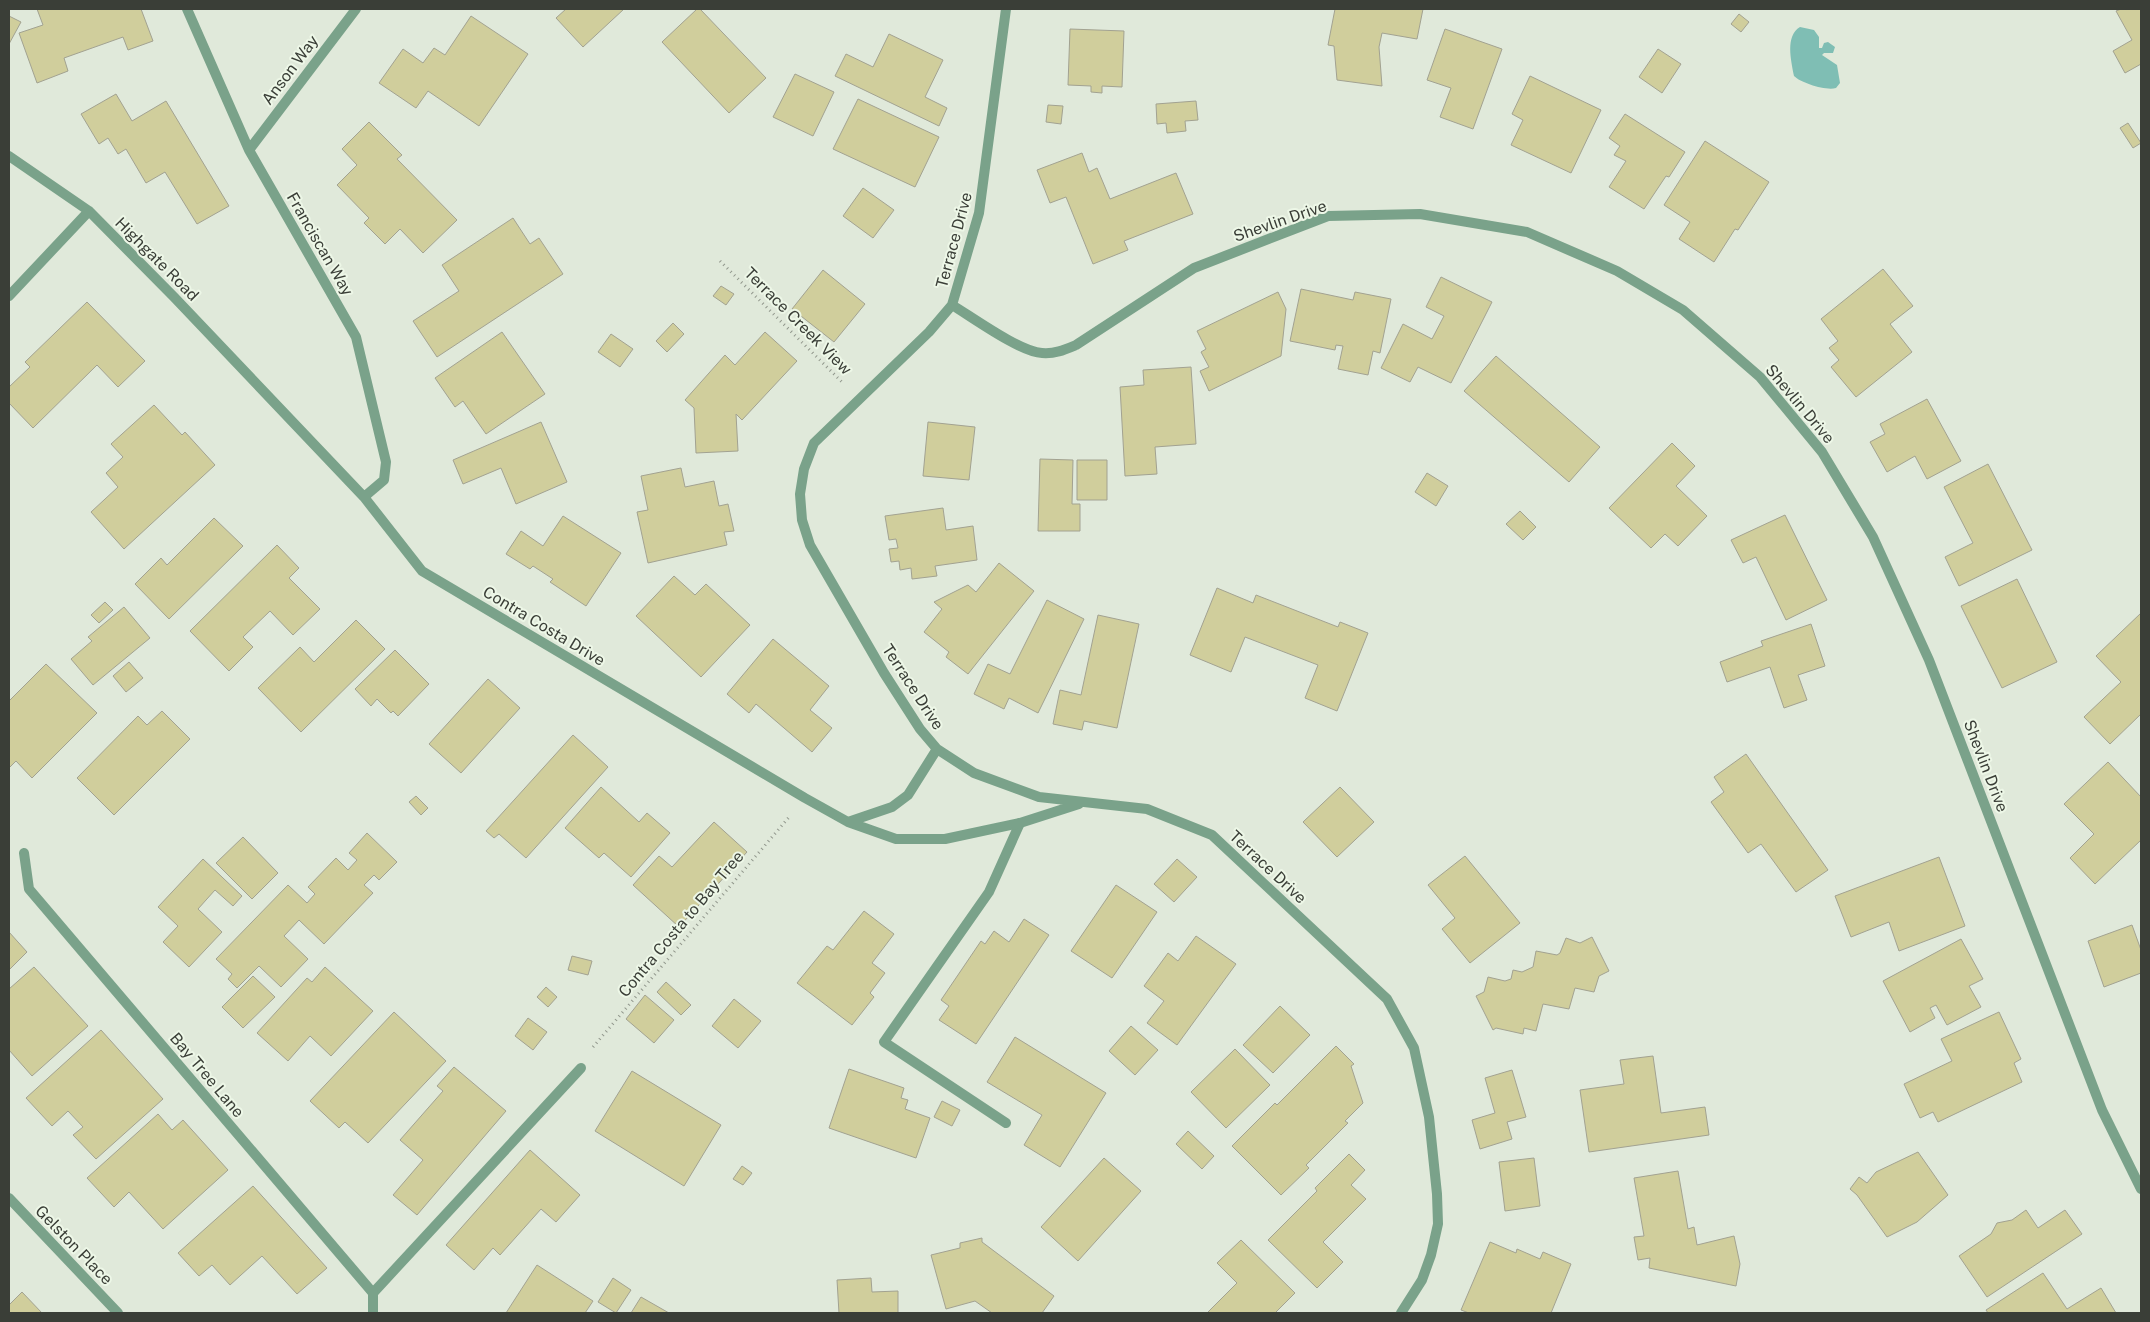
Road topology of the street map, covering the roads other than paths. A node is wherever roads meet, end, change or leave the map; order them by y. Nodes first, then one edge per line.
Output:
1 (187, 9) edge
2 (356, 9) edge
3 (1006, 9) edge
4 (249, 150) junction
5 (9, 156) edge
6 (89, 211) junction
7 (9, 296) edge
8 (952, 305) junction
9 (270, 399) joint
10 (364, 497) junction
11 (937, 749) junction
12 (1082, 802) junction
13 (848, 822) junction
14 (1020, 823) junction
15 (24, 853) dead end
16 (581, 1068) road end
17 (1006, 1123) dead end
18 (2141, 1190) edge
19 (9, 1198) edge
20 (373, 1293) junction
21 (118, 1313) edge
22 (373, 1313) edge
23 (1401, 1313) edge

1 - 4 street, Franciscan Way
2 - 4 street, Anson Way
3 - 8 street, Terrace Drive
4 - 10 street, Franciscan Way
5 - 6 street, Highgate Road
6 - 7 street
6 - 9 street, Highgate Road
8 - 11 street, Terrace Drive
8 - 18 street, Shevlin Drive
9 - 10 street, Contra Costa Drive
10 - 13 street, Contra Costa Drive
11 - 12 street, Terrace Drive
11 - 13 street
12 - 14 street, Contra Costa Drive
12 - 23 street, Terrace Drive
13 - 14 street, Contra Costa Drive
14 - 17 street
15 - 20 street, Bay Tree Lane
16 - 20 street
19 - 21 street, Gelston Place
20 - 22 street

